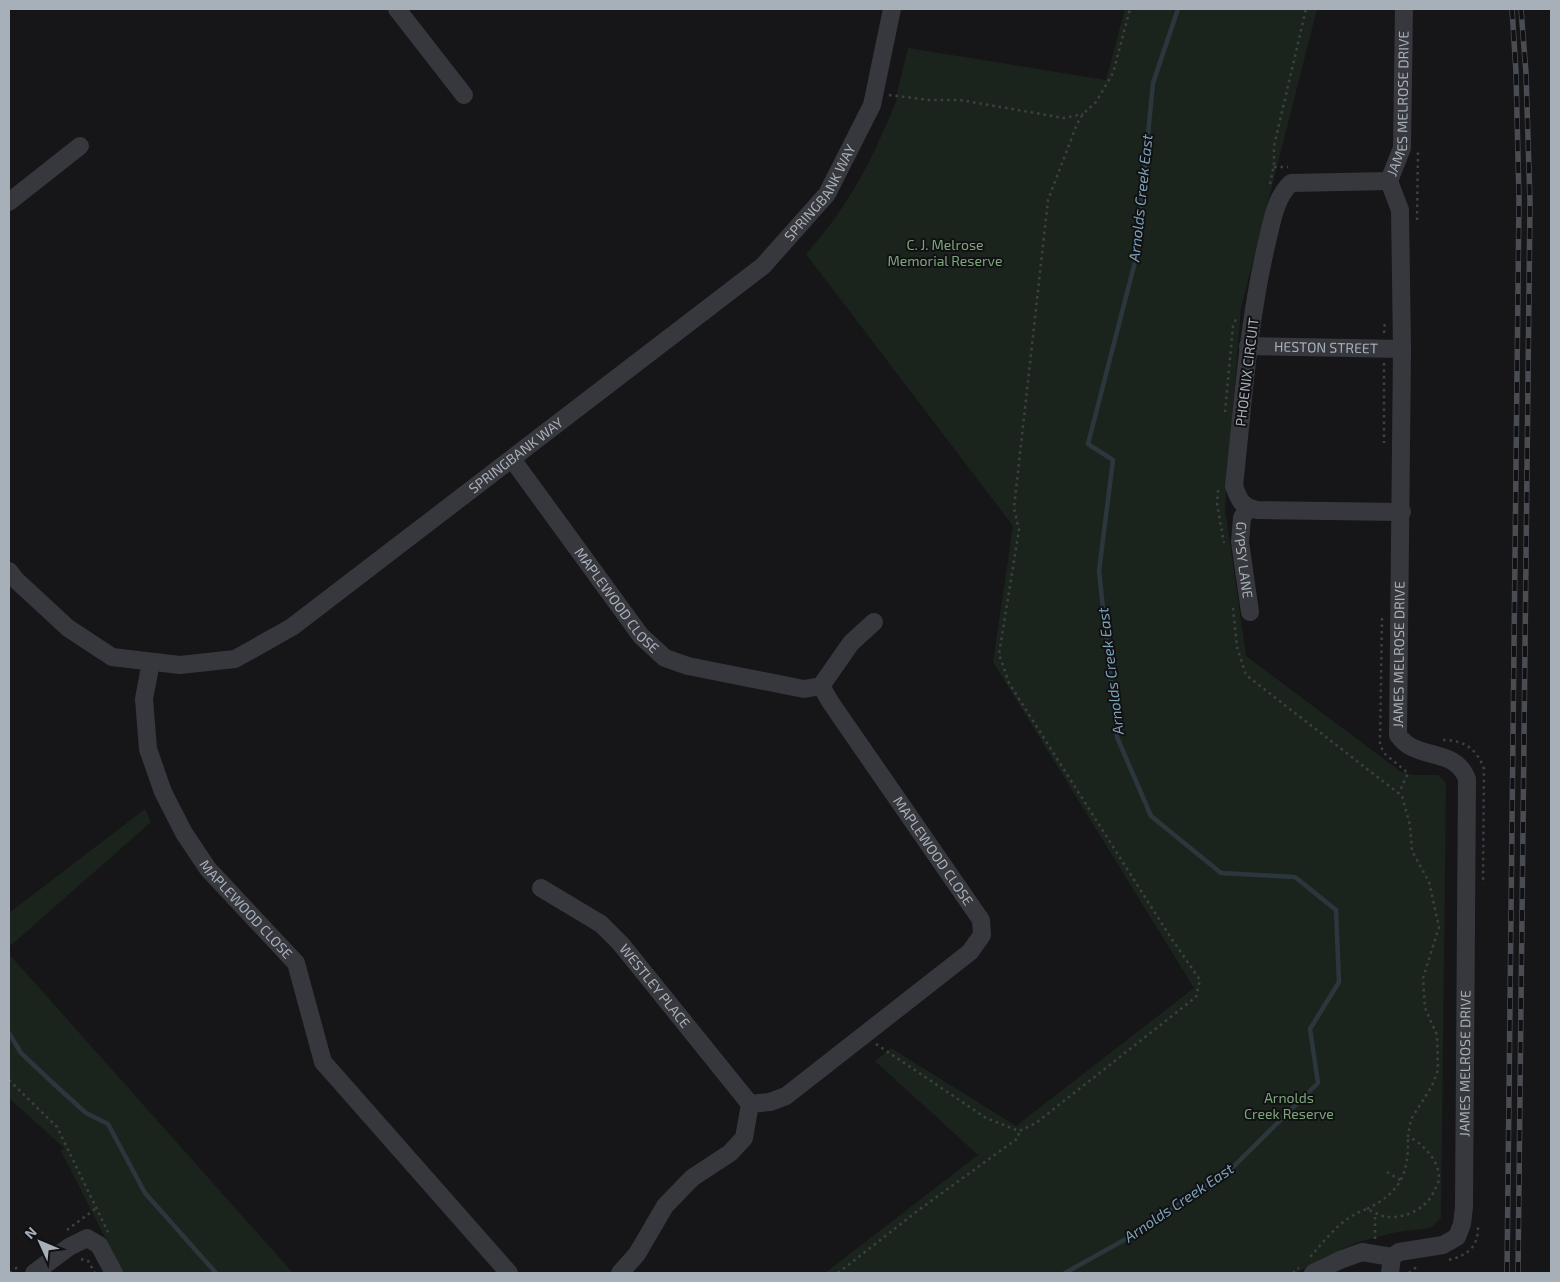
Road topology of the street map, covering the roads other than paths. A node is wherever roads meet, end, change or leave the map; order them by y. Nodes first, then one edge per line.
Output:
1 (396, 9) edge
2 (892, 9) edge
3 (1404, 9) edge
4 (464, 95) dead end
5 (80, 146) dead end
6 (1389, 181) junction
7 (9, 202) edge
8 (1248, 346) junction
9 (1402, 349) junction
10 (512, 459) junction
11 (1248, 508) junction
12 (1402, 512) junction
13 (9, 571) edge
14 (1250, 612) dead end
15 (874, 622) dead end
16 (151, 662) junction
17 (821, 686) junction
18 (541, 888) dead end
19 (750, 1104) junction
20 (1308, 1265) edge
21 (1391, 1265) edge
22 (34, 1273) edge
23 (114, 1273) edge
24 (509, 1273) edge
25 (620, 1273) edge

1 - 4 street
2 - 10 street, SPRINGBANK WAY
3 - 6 street, JAMES MELROSE DRIVE
5 - 7 street
6 - 8 street, PHOENIX CIRCUIT
6 - 9 street, JAMES MELROSE DRIVE
8 - 9 street, HESTON STREET
8 - 11 street, PHOENIX CIRCUIT
9 - 12 street, JAMES MELROSE DRIVE
10 - 16 street, SPRINGBANK WAY
10 - 17 street, MAPLEWOOD CLOSE
11 - 12 street
11 - 14 street, GYPSY LANE
12 - 21 street, JAMES MELROSE DRIVE
13 - 16 street, SPRINGBANK WAY
15 - 17 street
16 - 24 street, MAPLEWOOD CLOSE
17 - 19 street, MAPLEWOOD CLOSE
18 - 19 street, WESTLEY PLACE
19 - 25 street
20 - 21 street
22 - 23 street

